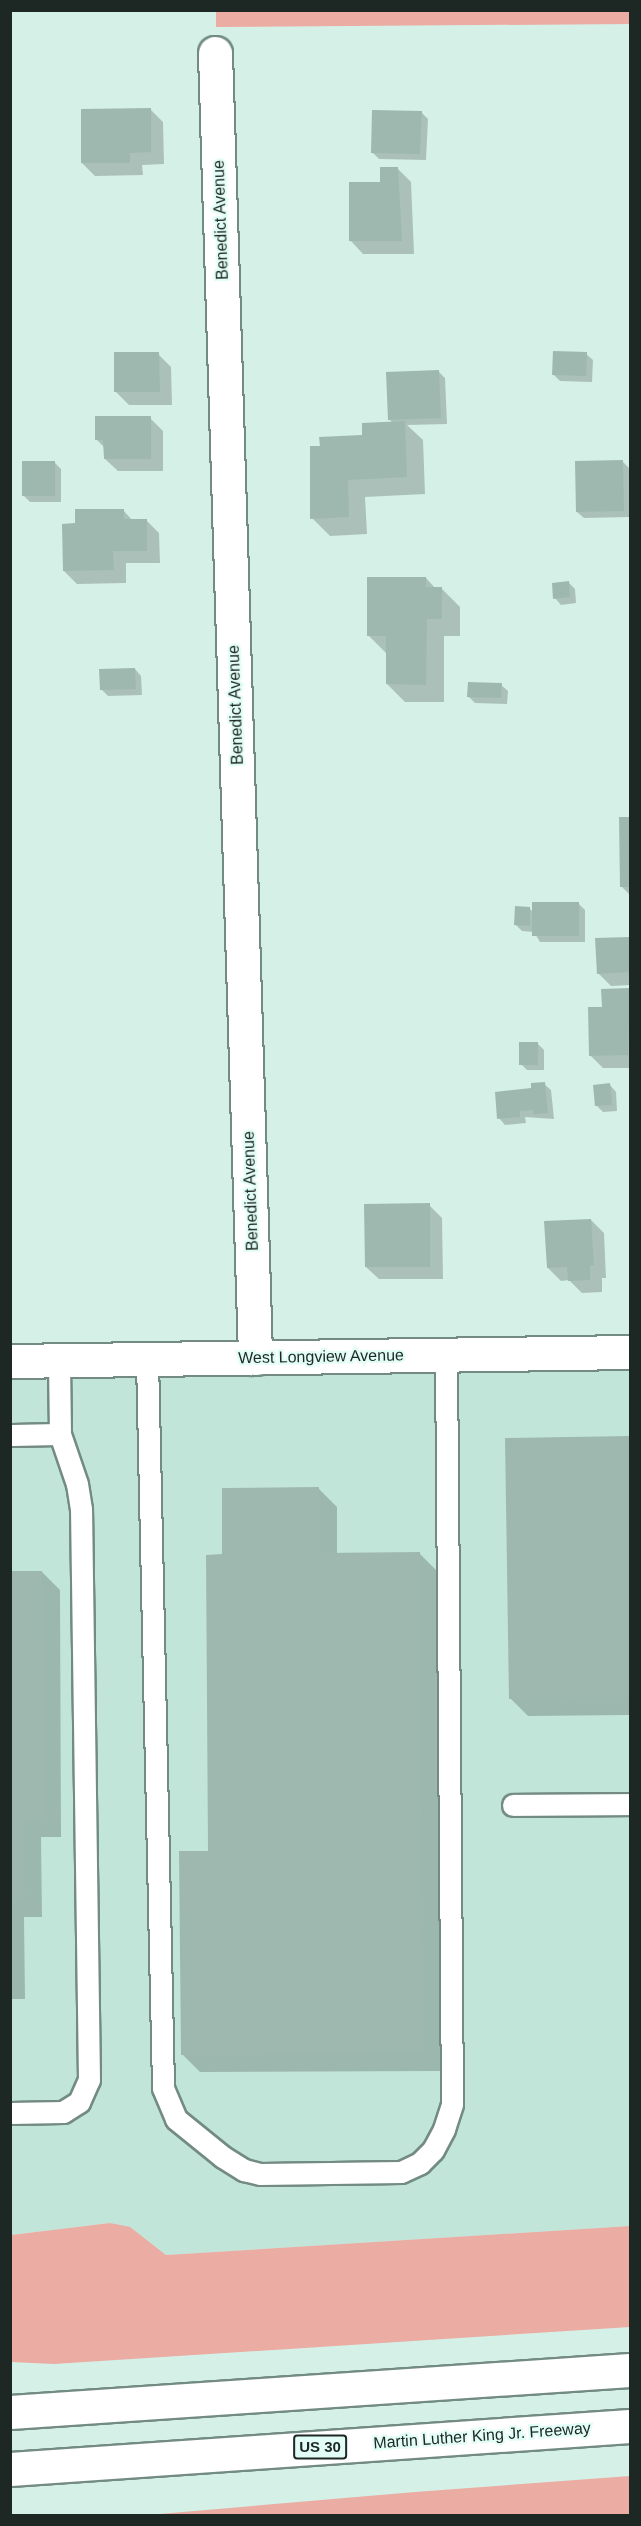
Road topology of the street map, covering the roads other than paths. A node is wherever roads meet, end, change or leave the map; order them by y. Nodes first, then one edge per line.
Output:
1 (215, 53) dead end
2 (630, 1352) edge
3 (446, 1356) junction
4 (255, 1358) junction
5 (147, 1359) junction
6 (59, 1360) junction
7 (10, 1361) edge
8 (60, 1434) junction
9 (10, 1435) edge
10 (630, 1804) edge
11 (513, 1805) dead end
12 (10, 2113) edge
13 (630, 2370) edge
14 (10, 2412) edge
15 (630, 2426) edge
16 (237, 2453) junction
17 (10, 2469) edge
18 (10, 2488) edge

1 - 4 main road, Benedict Avenue
2 - 3 main road, West Longview Avenue
3 - 4 main road, West Longview Avenue
3 - 5 lane
4 - 5 main road, West Longview Avenue
5 - 6 main road, West Longview Avenue
6 - 7 main road, West Longview Avenue
6 - 8 lane
8 - 9 lane
8 - 12 lane
10 - 11 lane
13 - 14 main road
15 - 16 main road, Martin Luther King Jr. Freeway / US 30
16 - 17 main road, Martin Luther King Jr. Freeway / US 30
16 - 18 main road

